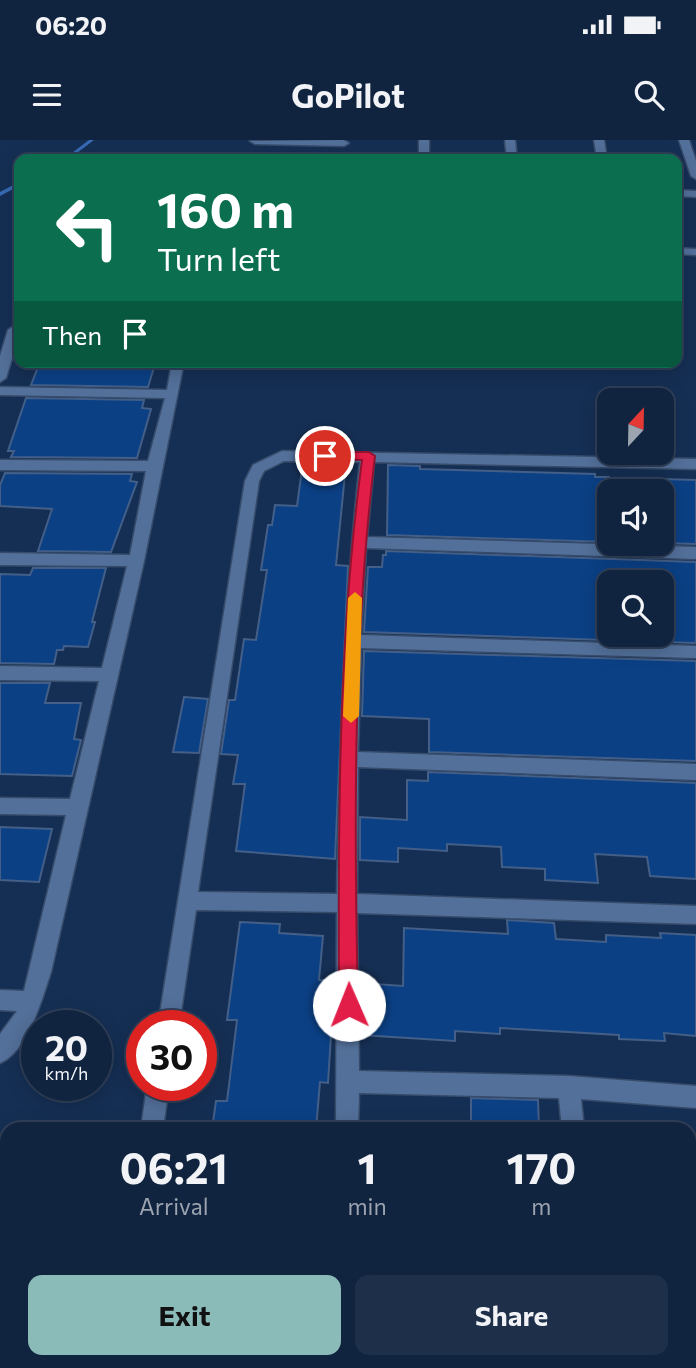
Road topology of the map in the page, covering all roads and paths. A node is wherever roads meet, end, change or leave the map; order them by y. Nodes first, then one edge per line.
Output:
1 (684, 140) edge
2 (254, 144) edge
3 (343, 145) edge
4 (696, 176) edge
5 (14, 330) edge
6 (177, 368) edge
7 (0, 378) edge
8 (0, 391) edge
9 (173, 394) junction
10 (369, 456) junction
11 (696, 464) edge
12 (0, 465) edge
13 (154, 466) junction
14 (358, 542) junction
15 (696, 554) edge
16 (0, 559) edge
17 (136, 561) junction
18 (353, 641) junction
19 (696, 652) edge
20 (0, 673) edge
21 (110, 675) junction
22 (350, 759) junction
23 (696, 772) edge
24 (0, 806) edge
25 (76, 807) junction
26 (187, 901) junction
27 (347, 903) junction
28 (696, 915) edge
29 (0, 1000) edge
30 (31, 1001) junction
31 (170, 1010) edge
32 (0, 1052) edge
33 (350, 1082) junction
34 (569, 1087) junction
35 (696, 1097) edge
36 (156, 1101) edge
37 (153, 1122) edge
38 (347, 1122) edge
39 (572, 1122) edge

1 - 4 street
2 - 3 street
5 - 7 street
6 - 9 street
8 - 9 street
9 - 13 street
10 - 11 street
10 - 14 street
10 - 26 street
12 - 13 street
13 - 17 street
14 - 15 street
14 - 18 street
16 - 17 street
17 - 21 street
18 - 19 street
18 - 22 street
20 - 21 street
21 - 25 street
22 - 23 street
22 - 27 street
24 - 25 street
25 - 30 street
26 - 27 street
26 - 31 street
27 - 28 street
27 - 33 street
29 - 30 street
30 - 32 street
33 - 34 street
33 - 38 street
34 - 35 street
34 - 39 street
36 - 37 street

